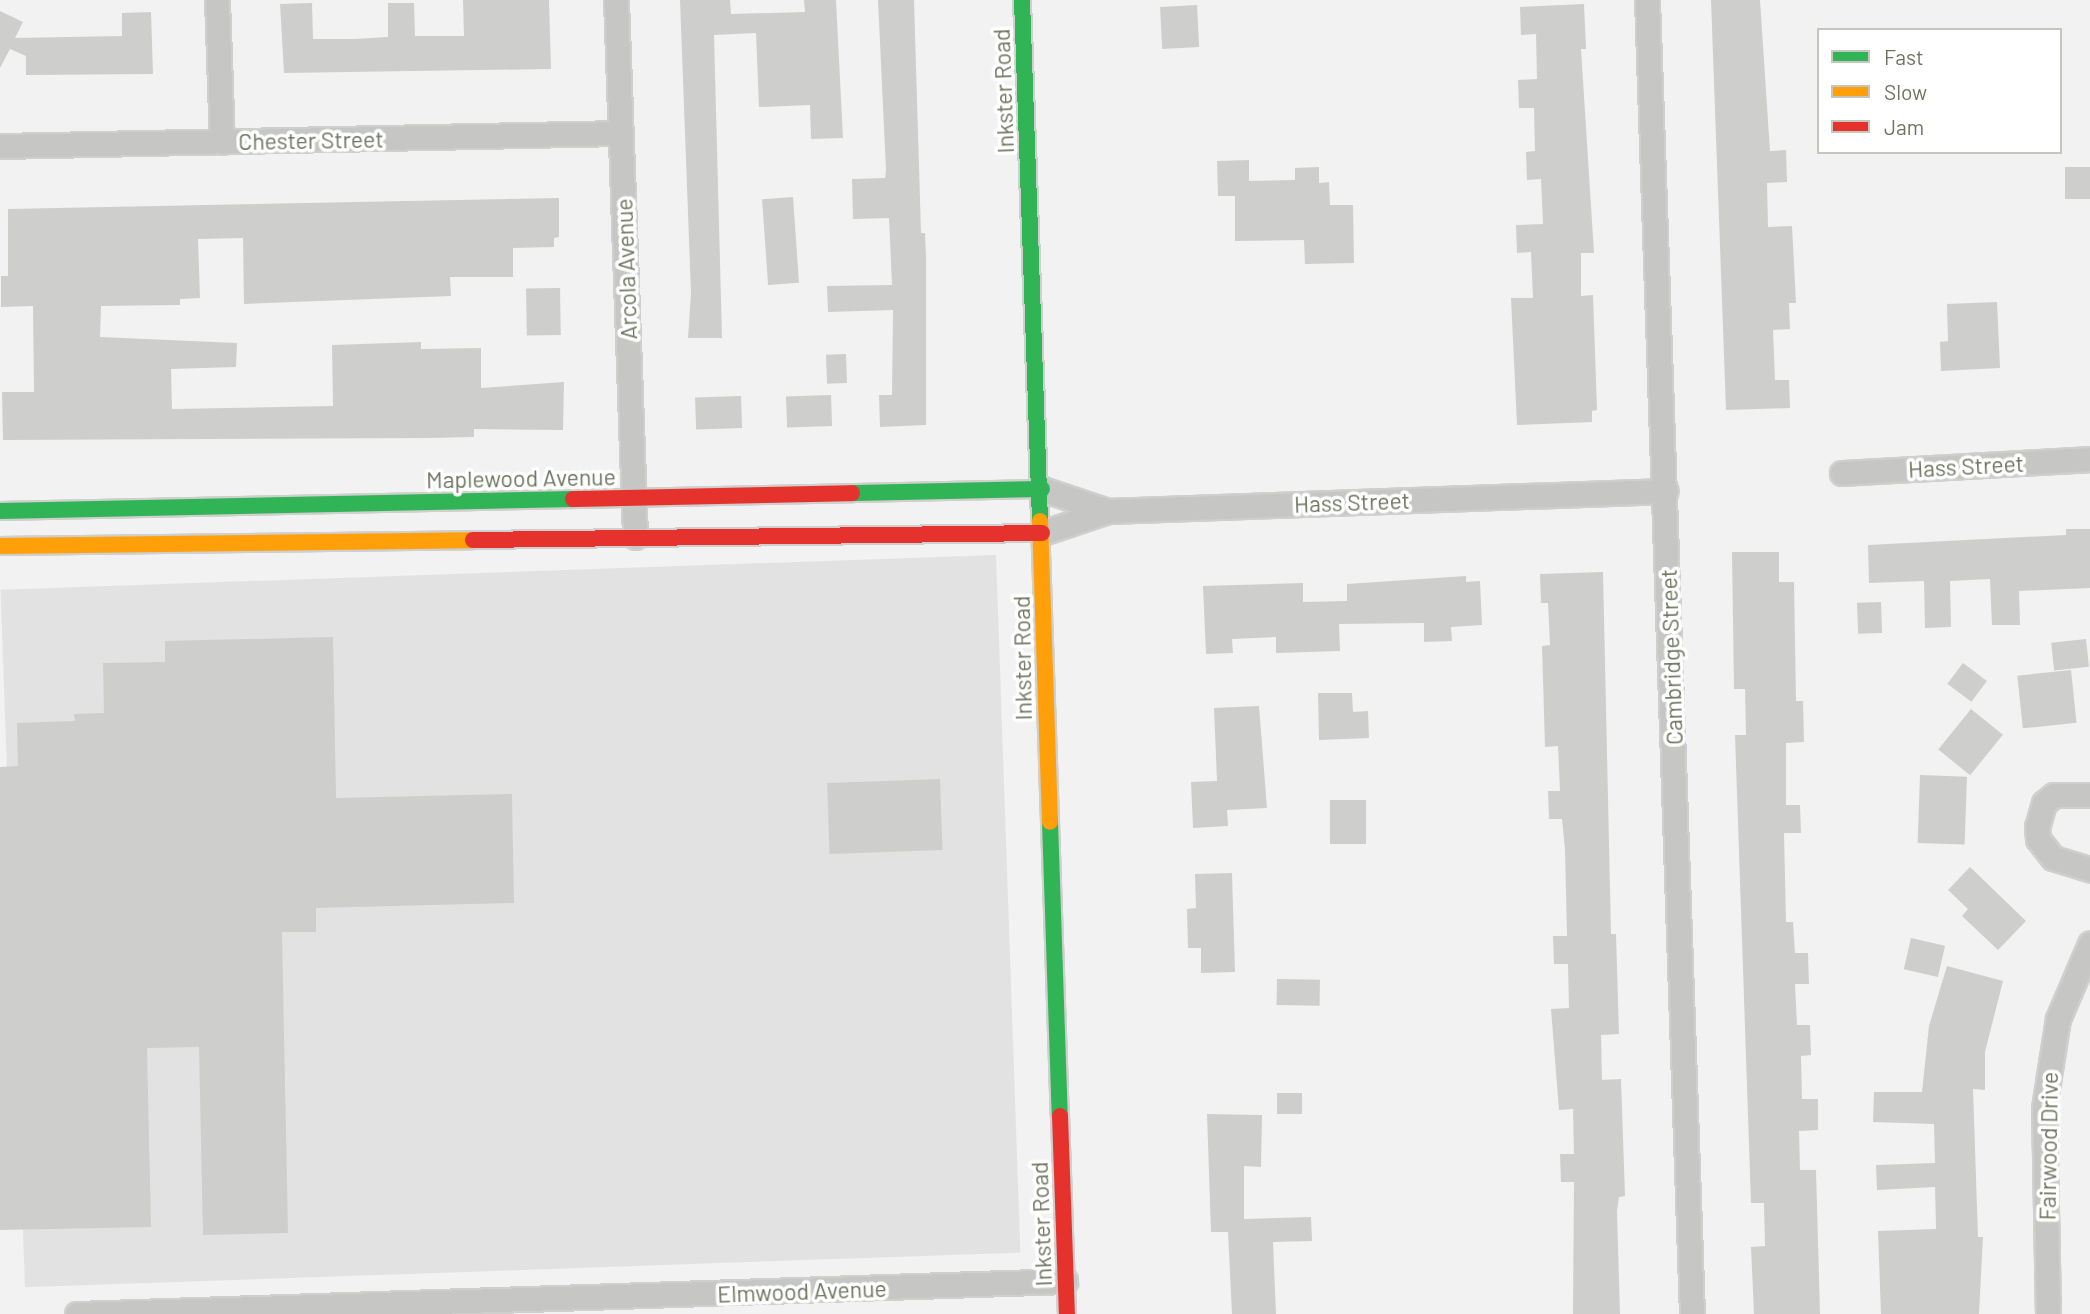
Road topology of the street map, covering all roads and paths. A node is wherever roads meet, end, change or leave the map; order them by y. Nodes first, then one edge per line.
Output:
1 (217, 0) edge
2 (616, 0) edge
3 (1021, 0) edge
4 (1647, 0) edge
5 (621, 133) junction
6 (222, 142) junction
7 (0, 146) edge
8 (2090, 460) edge
9 (1842, 473) dead end
10 (1042, 489) junction
11 (1666, 491) junction
12 (633, 499) junction
13 (226, 507) junction
14 (0, 511) edge
15 (1108, 511) junction
16 (1042, 533) junction
17 (635, 537) junction
18 (227, 542) junction
19 (0, 546) edge
20 (2090, 795) edge
21 (2090, 869) edge
22 (2090, 944) edge
23 (1065, 1281) junction
24 (665, 1305) edge
25 (255, 1311) edge
26 (77, 1314) edge
27 (1067, 1314) edge
28 (1692, 1314) edge
29 (2048, 1314) edge

1 - 6 street
2 - 5 street, Arcola Avenue
3 - 10 street, Inkster Road
4 - 11 street, Cambridge Street
5 - 6 street, Chester Street
5 - 12 street, Arcola Avenue
6 - 7 street, Chester Street
8 - 9 street, Hass Street
10 - 12 street, Maplewood Avenue
10 - 15 street, Hass Street
10 - 16 street, Inkster Road
11 - 15 street, Hass Street
11 - 28 street, Cambridge Street
12 - 13 street, Maplewood Avenue
12 - 17 street, Arcola Avenue
13 - 14 street, Maplewood Avenue
13 - 18 street
15 - 16 street
16 - 17 street
16 - 23 street, Inkster Road
17 - 18 street
18 - 19 street
20 - 21 street
22 - 29 street, Fairwood Drive
23 - 24 street, Elmwood Avenue
23 - 27 street, Inkster Road
24 - 25 street, Elmwood Avenue
25 - 26 street, Elmwood Avenue

